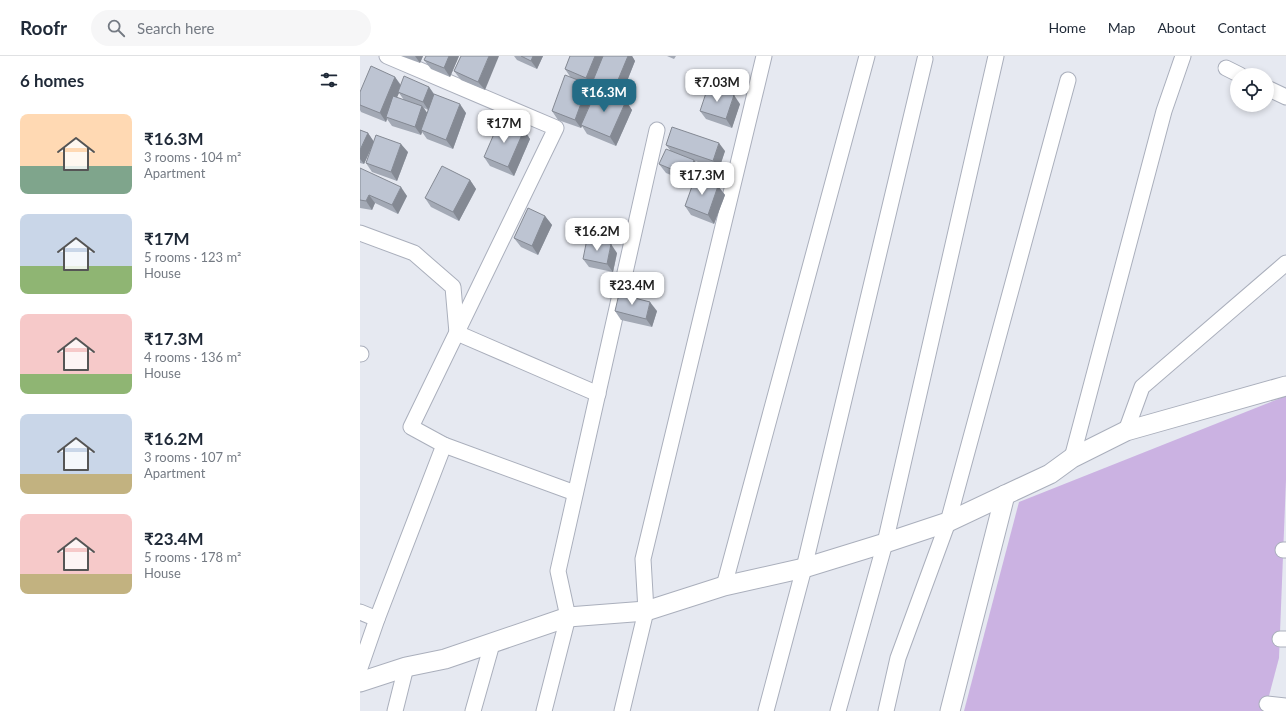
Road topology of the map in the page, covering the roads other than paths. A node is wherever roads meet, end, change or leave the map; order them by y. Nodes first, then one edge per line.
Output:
1 (387, 56) edge
2 (764, 56) edge
3 (867, 56) edge
4 (996, 56) edge
5 (1183, 56) edge
6 (925, 59) dead end
7 (1226, 68) dead end
8 (1230, 70) edge
9 (1068, 80) dead end
10 (1274, 91) edge
11 (1286, 97) edge
12 (657, 130) dead end
13 (360, 233) edge
14 (1286, 263) edge
15 (457, 333) junction
16 (1286, 386) edge
17 (598, 394) junction
18 (1126, 431) junction
19 (444, 445) junction
20 (1072, 458) junction
21 (576, 493) junction
22 (1005, 495) junction
23 (948, 522) junction
24 (885, 543) junction
25 (804, 568) junction
26 (724, 586) junction
27 (646, 611) junction
28 (360, 612) edge
29 (568, 617) junction
30 (377, 619) junction
31 (492, 644) junction
32 (406, 667) junction
33 (360, 668) edge
34 (360, 682) edge
35 (1267, 704) dead end
36 (1286, 706) edge
37 (395, 711) edge
38 (473, 711) edge
39 (544, 711) edge
40 (622, 711) edge
41 (766, 711) edge
42 (838, 711) edge
43 (886, 711) edge
44 (950, 711) edge

1 - 15 street
2 - 27 street
3 - 26 street
4 - 24 street
5 - 20 street
6 - 25 street
7 - 8 street
9 - 23 street
10 - 11 street
12 - 17 street
13 - 15 street
14 - 18 street
15 - 17 street
15 - 19 street
16 - 18 street
17 - 21 street
18 - 20 street
19 - 21 street
19 - 30 street
20 - 22 street
21 - 29 street
22 - 23 street
22 - 44 street
23 - 24 street
23 - 43 street
24 - 25 street
24 - 42 street
25 - 26 street
25 - 41 street
26 - 27 street
27 - 29 street
27 - 40 street
28 - 30 street
29 - 31 street
29 - 39 street
30 - 33 street
31 - 32 street
31 - 38 street
32 - 34 street
32 - 37 street
35 - 36 street

